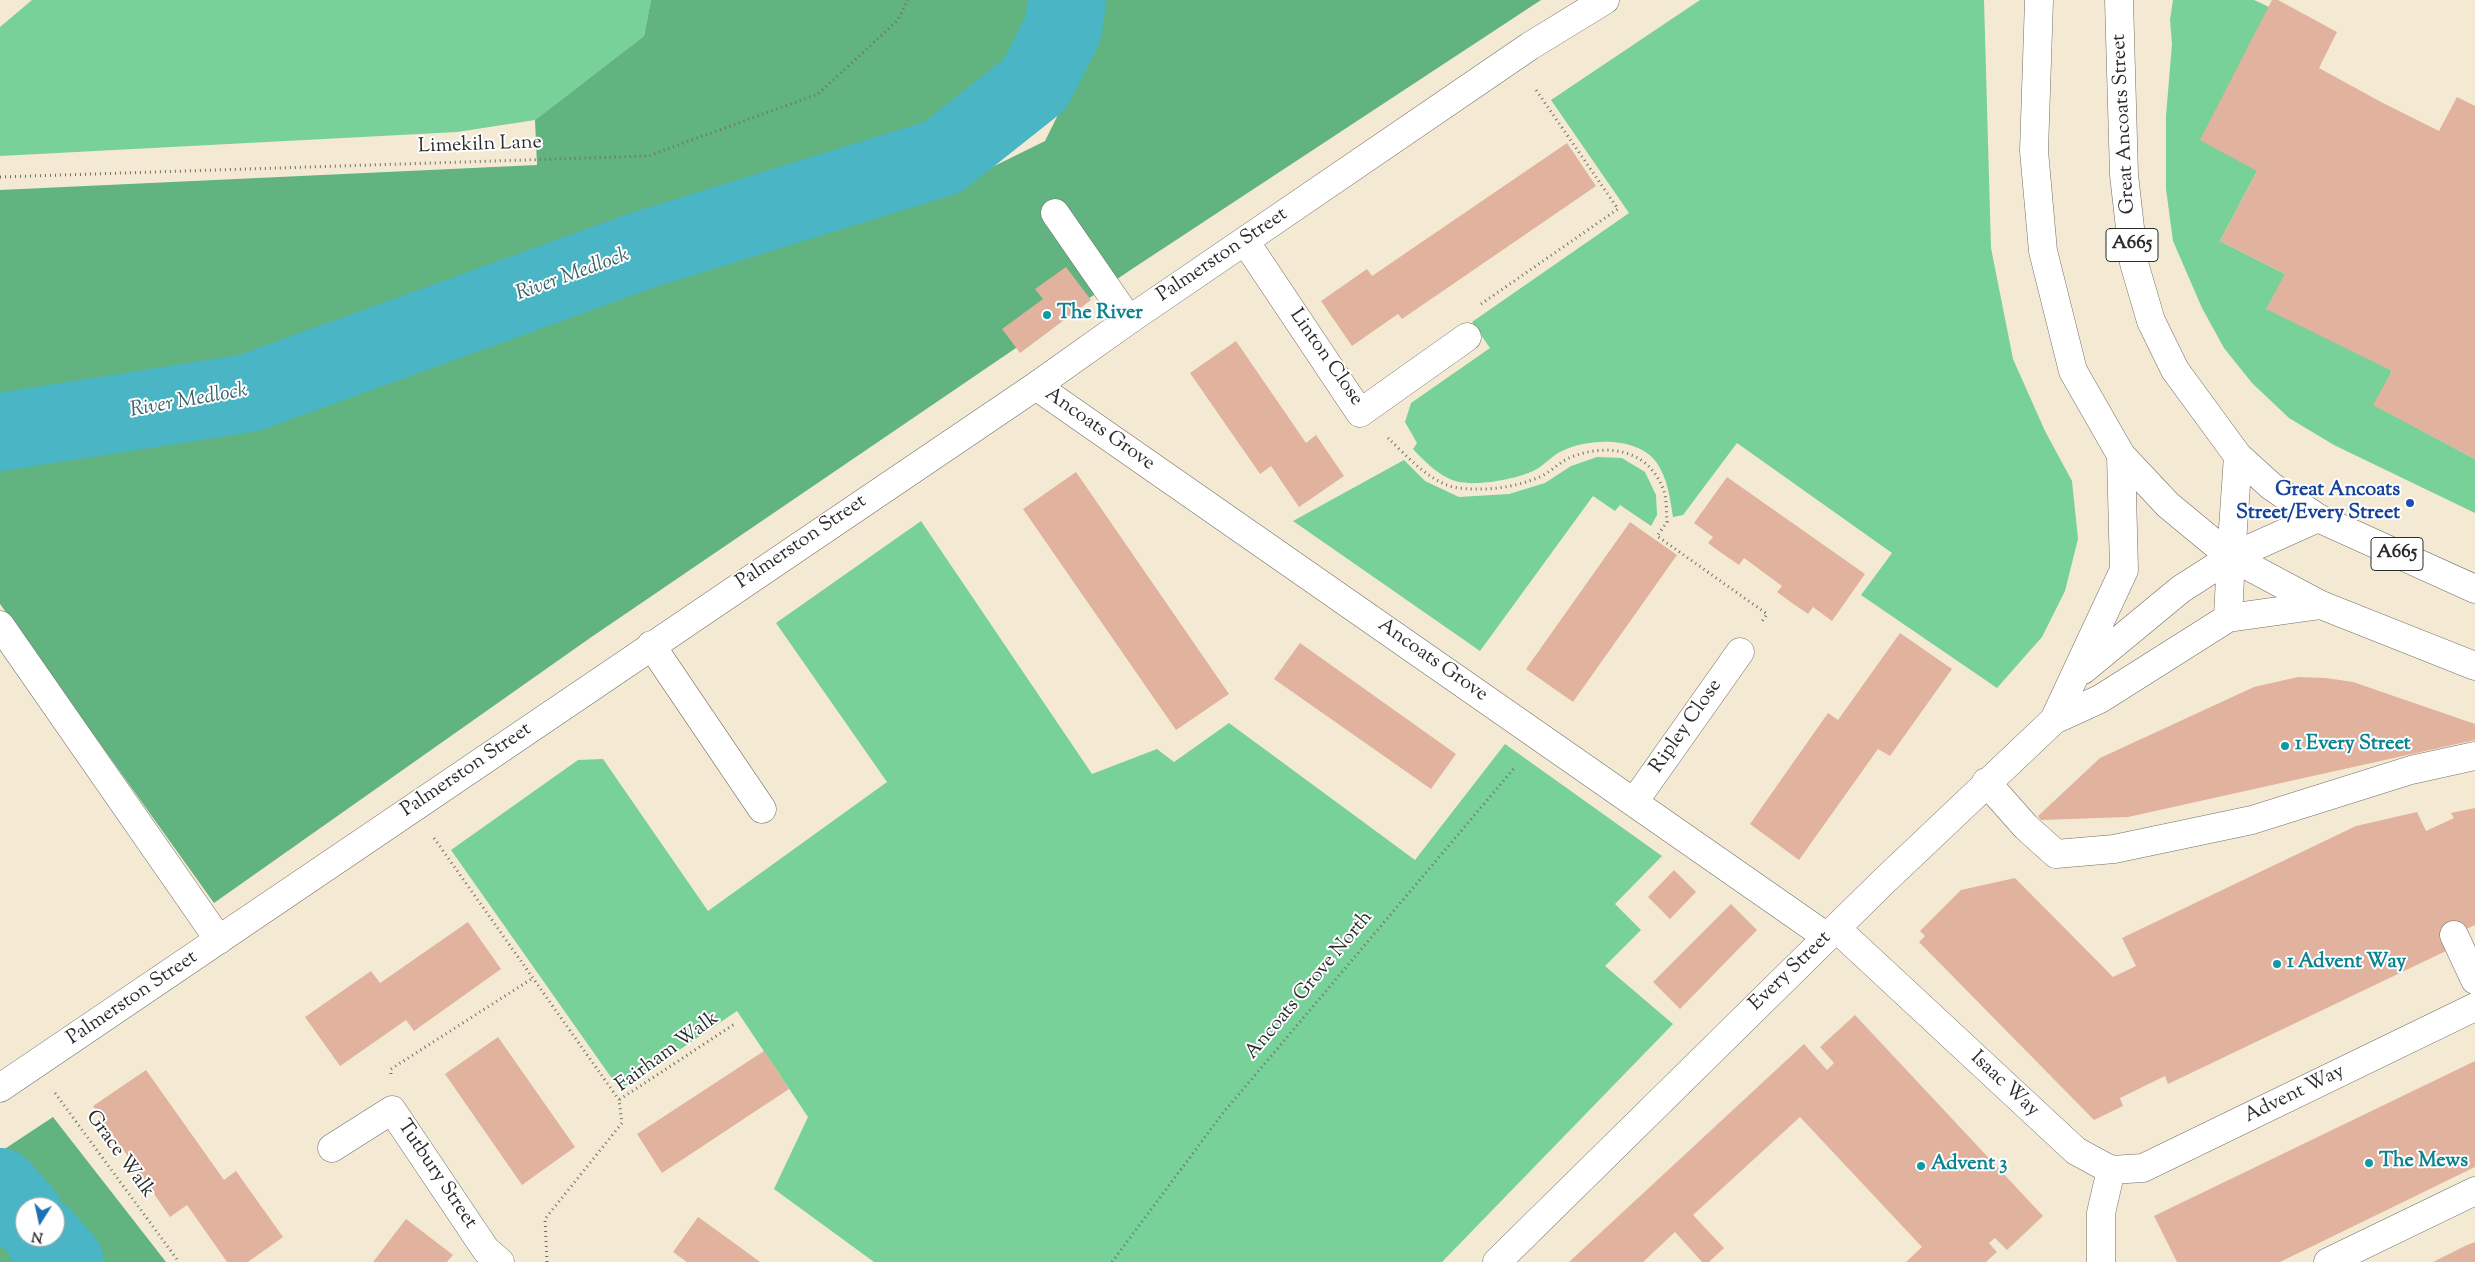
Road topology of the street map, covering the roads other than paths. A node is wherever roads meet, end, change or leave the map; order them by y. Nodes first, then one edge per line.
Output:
1 (1605, 0) edge
2 (2039, 0) edge
3 (2119, 0) edge
4 (1055, 213) dead end
5 (1245, 241) junction
6 (1129, 320) junction
7 (1467, 337) road end
8 (1036, 386) junction
9 (2121, 455) junction
10 (2238, 456) junction
11 (2318, 518) junction
12 (2231, 557) junction
13 (2475, 589) edge
14 (2321, 606) junction
15 (2228, 618) junction
16 (0, 624) edge
17 (651, 645) junction
18 (1740, 652) road end
19 (2475, 666) edge
20 (2076, 676) junction
21 (2054, 720) junction
22 (2475, 756) edge
23 (1986, 782) junction
24 (1634, 802) junction
25 (762, 809) dead end
26 (1831, 932) junction
27 (2454, 935) dead end
28 (219, 940) junction
29 (2475, 980) edge
30 (2475, 1007) edge
31 (0, 1088) edge
32 (332, 1148) dead end
33 (2111, 1170) junction
34 (2475, 1191) edge
35 (500, 1262) edge
36 (1497, 1262) edge
37 (2101, 1262) edge
38 (2328, 1262) edge

1 - 5 main road, Palmerston Street
2 - 9 main road
3 - 10 main road, Great Ancoats Street / A665
4 - 6 main road
5 - 6 main road, Palmerston Street
5 - 7 main road, Linton Close
6 - 8 main road, Palmerston Street
8 - 17 main road, Palmerston Street
8 - 24 main road, Ancoats Grove
9 - 12 main road
9 - 20 main road, Every Street
10 - 11 main road, Great Ancoats Street / A665
10 - 12 main road
11 - 12 main road
11 - 13 main road, Great Ancoats Street / A665
12 - 14 main road
12 - 15 main road
12 - 20 main road
14 - 15 main road
14 - 19 main road
15 - 21 main road
16 - 28 main road
17 - 25 main road
17 - 28 main road, Palmerston Street
18 - 24 main road, Ripley Close
20 - 21 main road, Every Street
21 - 23 main road, Every Street
22 - 23 main road
23 - 26 main road, Every Street
24 - 26 main road, Ancoats Grove
26 - 33 main road, Isaac Way
26 - 36 main road, Every Street
27 - 29 main road
28 - 31 main road, Palmerston Street
30 - 33 main road, Advent Way
32 - 35 main road, Tutbury Street
33 - 37 main road
34 - 38 main road

